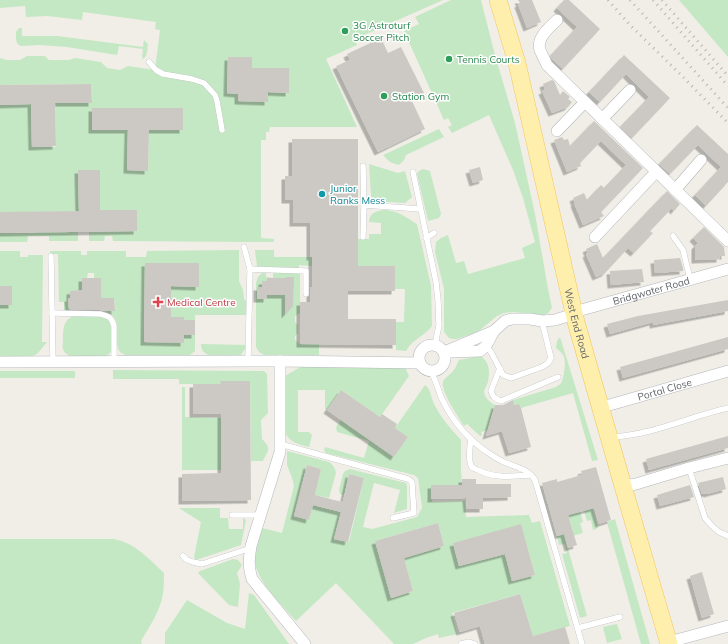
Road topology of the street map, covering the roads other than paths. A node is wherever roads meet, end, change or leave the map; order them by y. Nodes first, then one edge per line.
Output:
1 (498, 0) edge
2 (557, 20) dead end
3 (149, 62) dead end
4 (630, 90) dead end
5 (585, 102) junction
6 (602, 119) junction
7 (222, 130) dead end
8 (557, 131) dead end
9 (701, 160) dead end
10 (363, 166) dead end
11 (412, 172) dead end
12 (656, 172) junction
13 (675, 190) junction
14 (364, 205) junction
15 (420, 209) junction
16 (434, 232) dead end
17 (673, 236) dead end
18 (363, 237) dead end
19 (595, 237) dead end
20 (426, 238) junction
21 (728, 241) edge
22 (244, 247) dead end
23 (51, 256) dead end
24 (250, 269) junction
25 (728, 269) edge
26 (690, 279) junction
27 (306, 294) dead end
28 (574, 313) junction
29 (52, 314) junction
30 (542, 321) junction
31 (494, 331) junction
32 (486, 346) junction
33 (439, 349) junction
34 (248, 361) junction
35 (280, 361) junction
36 (0, 362) edge
37 (53, 362) junction
38 (114, 362) junction
39 (420, 363) junction
40 (500, 368) junction
41 (432, 371) junction
42 (728, 371) edge
43 (558, 377) dead end
44 (601, 407) junction
45 (728, 408) edge
46 (609, 438) junction
47 (471, 439) junction
48 (280, 444) junction
49 (728, 458) edge
50 (689, 468) junction
51 (532, 475) junction
52 (623, 486) junction
53 (261, 515) junction
54 (232, 516) dead end
55 (393, 518) dead end
56 (728, 536) edge
57 (251, 548) junction
58 (182, 556) dead end
59 (620, 617) dead end
60 (728, 626) edge
61 (578, 628) junction
62 (669, 643) edge
63 (305, 644) edge
64 (461, 644) edge
65 (475, 644) edge
66 (582, 644) edge

1 - 28 main road, West End Road
2 - 5 street
3 - 7 lane
4 - 6 street
5 - 6 street
5 - 8 street
6 - 12 street
9 - 13 street
10 - 14 lane
11 - 15 lane
12 - 13 street
12 - 19 street
13 - 21 street
14 - 15 lane
14 - 18 lane
15 - 20 lane
16 - 20 lane
17 - 26 lane
20 - 33 lane
22 - 24 lane
23 - 29 lane
24 - 27 lane
24 - 34 lane
25 - 26 street, Bridgwater Road
26 - 28 street, Bridgwater Road
28 - 30 street, Bridgwater Road
28 - 44 main road, West End Road
29 - 37 lane
29 - 38 lane
30 - 31 street
30 - 40 lane
31 - 32 street
31 - 33 street
32 - 33 street
32 - 40 lane
33 - 39 street
33 - 41 street
34 - 35 street
34 - 38 street
35 - 39 street
35 - 48 street
36 - 37 street
37 - 38 street
39 - 41 street
40 - 43 lane
41 - 47 lane
42 - 44 street, Portal Close
44 - 46 main road, West End Road
45 - 46 lane
46 - 52 main road, West End Road
47 - 51 lane
47 - 51 lane
48 - 53 street
48 - 55 lane
49 - 50 street
50 - 52 street
50 - 56 lane
51 - 61 lane
52 - 62 main road, West End Road
53 - 54 lane
53 - 57 street
57 - 58 lane
57 - 63 street
59 - 61 lane
60 - 62 street
61 - 66 lane
64 - 65 lane

